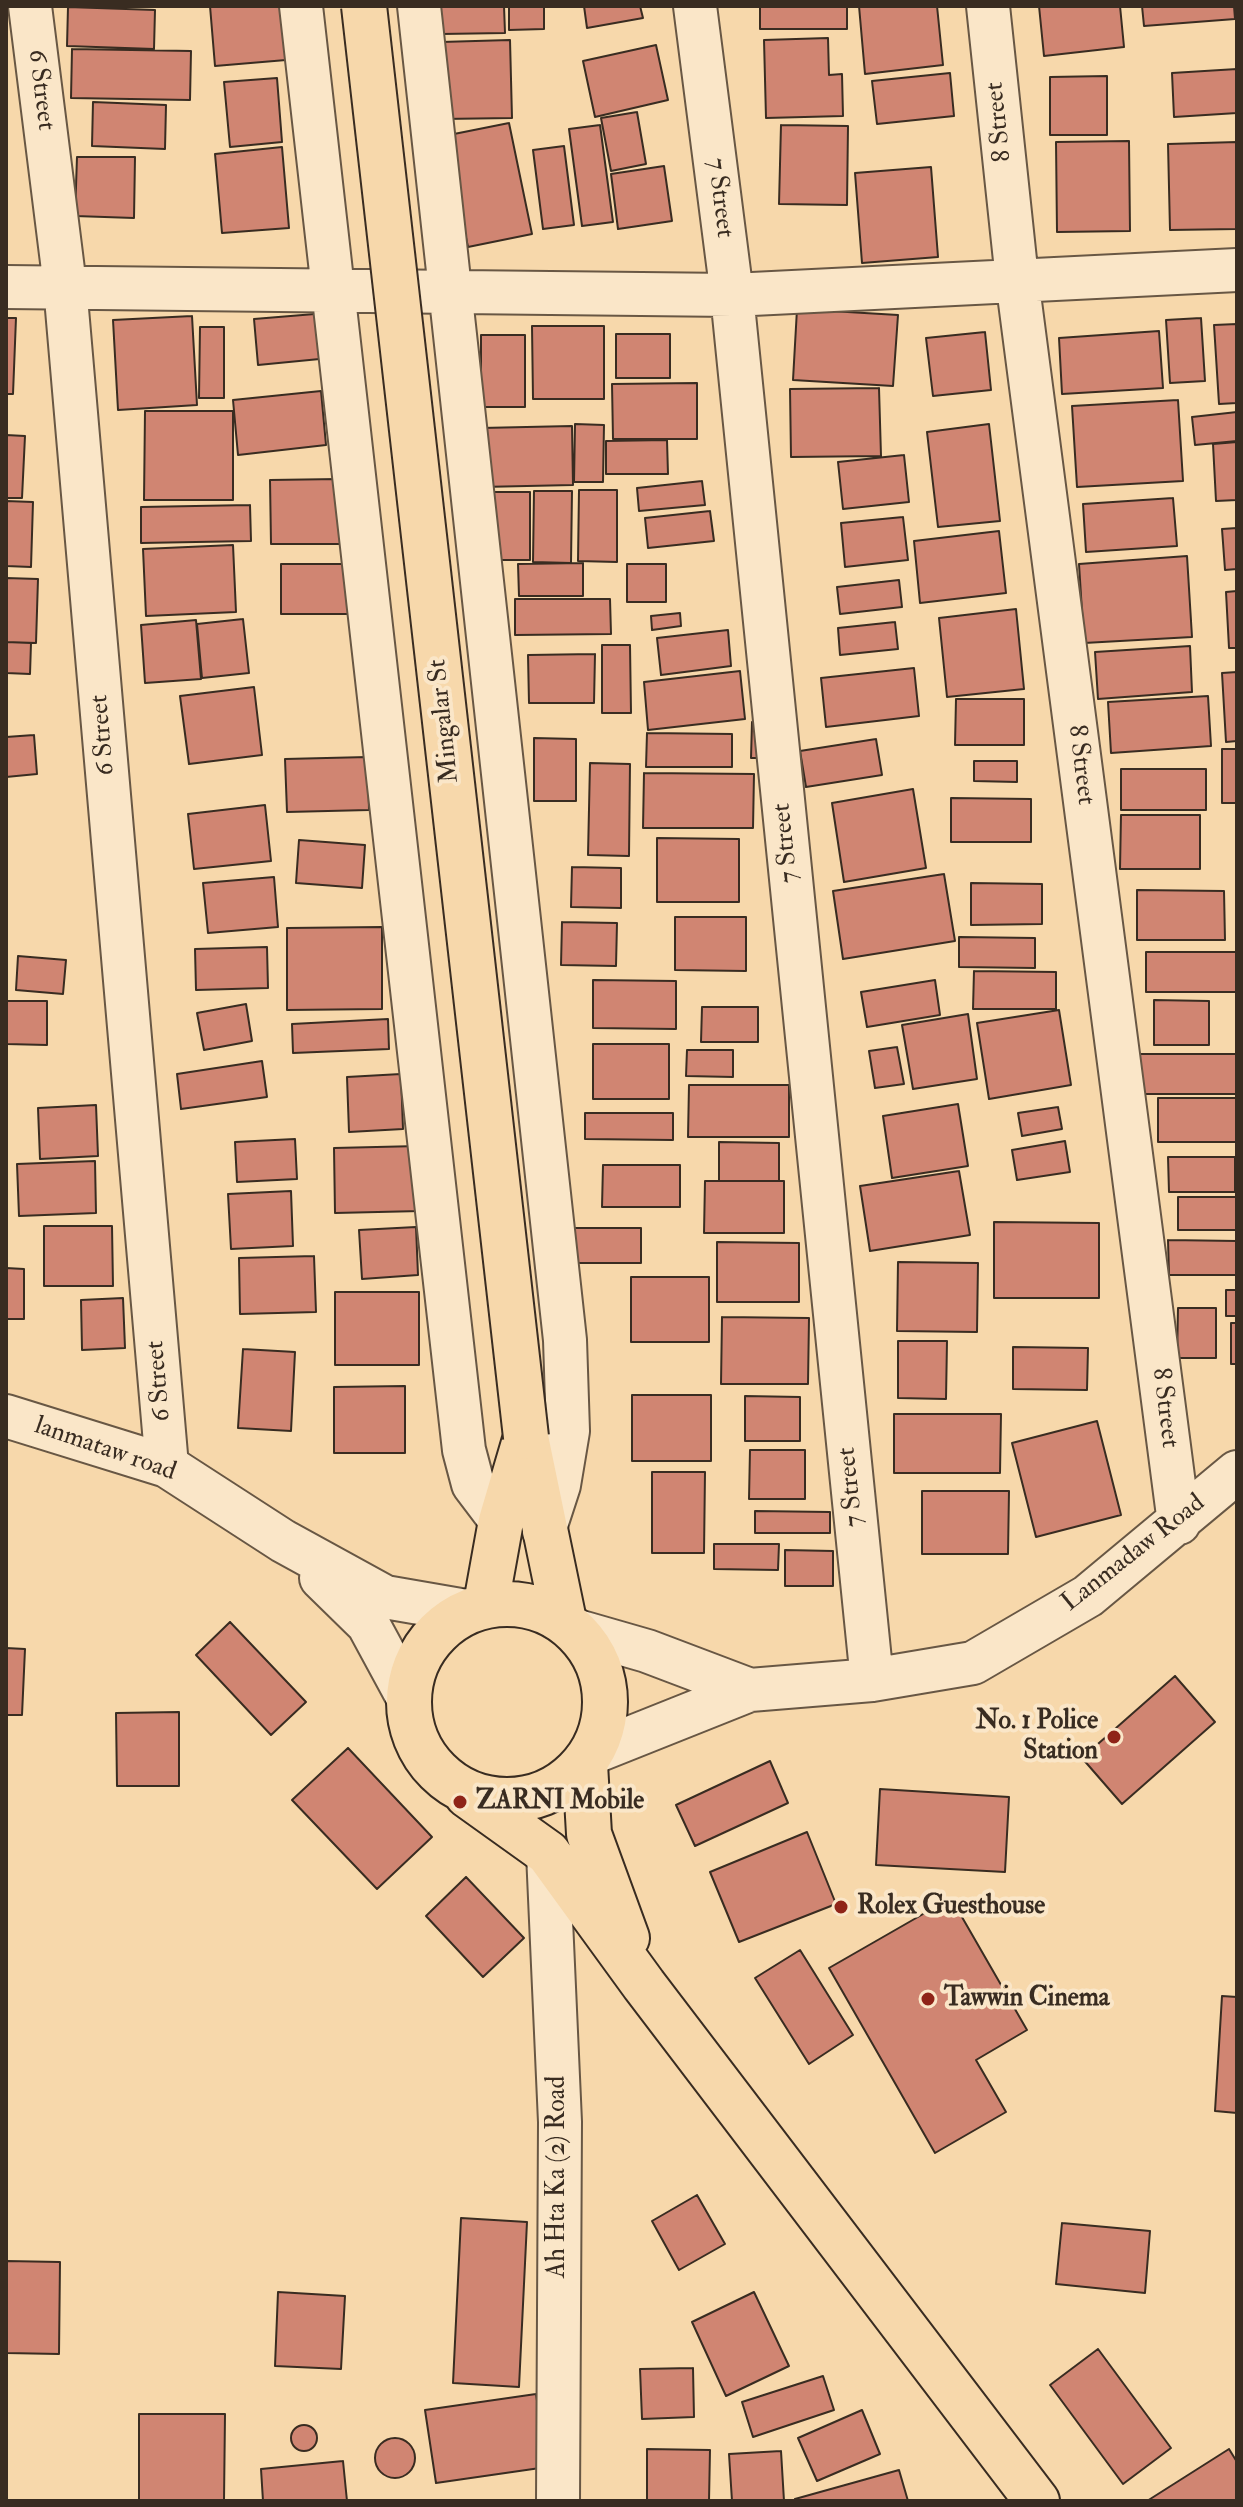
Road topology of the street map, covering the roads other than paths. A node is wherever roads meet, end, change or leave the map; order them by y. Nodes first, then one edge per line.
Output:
1 (30, 6) edge
2 (301, 6) edge
3 (364, 6) edge
4 (419, 6) edge
5 (695, 6) edge
6 (988, 6) edge
7 (1237, 270) edge
8 (1017, 279) junction
9 (65, 286) junction
10 (6, 287) edge
11 (334, 290) junction
12 (449, 292) junction
13 (732, 295) junction
14 (6, 1416) edge
15 (526, 1437) junction
16 (167, 1466) junction
17 (1237, 1472) edge
18 (501, 1521) junction
19 (1179, 1523) junction
20 (544, 1531) junction
21 (283, 1541) junction
22 (476, 1607) junction
23 (569, 1625) junction
24 (872, 1680) junction
25 (750, 1690) junction
26 (407, 1696) junction
27 (589, 1759) junction
28 (467, 1795) junction
29 (548, 1853) junction
30 (644, 1985) junction
31 (558, 2501) edge
32 (1037, 2501) edge

1 - 9 street, 6 Street
2 - 11 street
3 - 15 main road, Mingalar St, bridge
4 - 12 street
5 - 13 street, 7 Street
6 - 8 street, 8 Street
7 - 8 street
8 - 13 street
8 - 19 street, 8 Street
9 - 10 street
9 - 11 street
9 - 16 street, 6 Street
11 - 12 street
11 - 18 street
12 - 13 street
12 - 20 street
13 - 24 street, 7 Street
14 - 16 street, lanmataw road
15 - 18 main road
15 - 20 main road, Mingalar St
16 - 21 street, lanmataw road
17 - 19 street, Lanmadaw Road
18 - 22 main road
19 - 24 street, Lanmadaw Road
20 - 23 main road, Mingalar St
21 - 22 street
21 - 26 street
22 - 23 main road
22 - 26 main road
23 - 25 street, Lanmadaw Road
23 - 27 main road
24 - 25 street, Lanmadaw Road
25 - 27 street, Lanmadaw Road
26 - 28 main road
27 - 28 main road
27 - 30 main road
28 - 29 main road
29 - 30 main road
29 - 31 street, Ah Hta Ka (2) Road
30 - 32 main road

